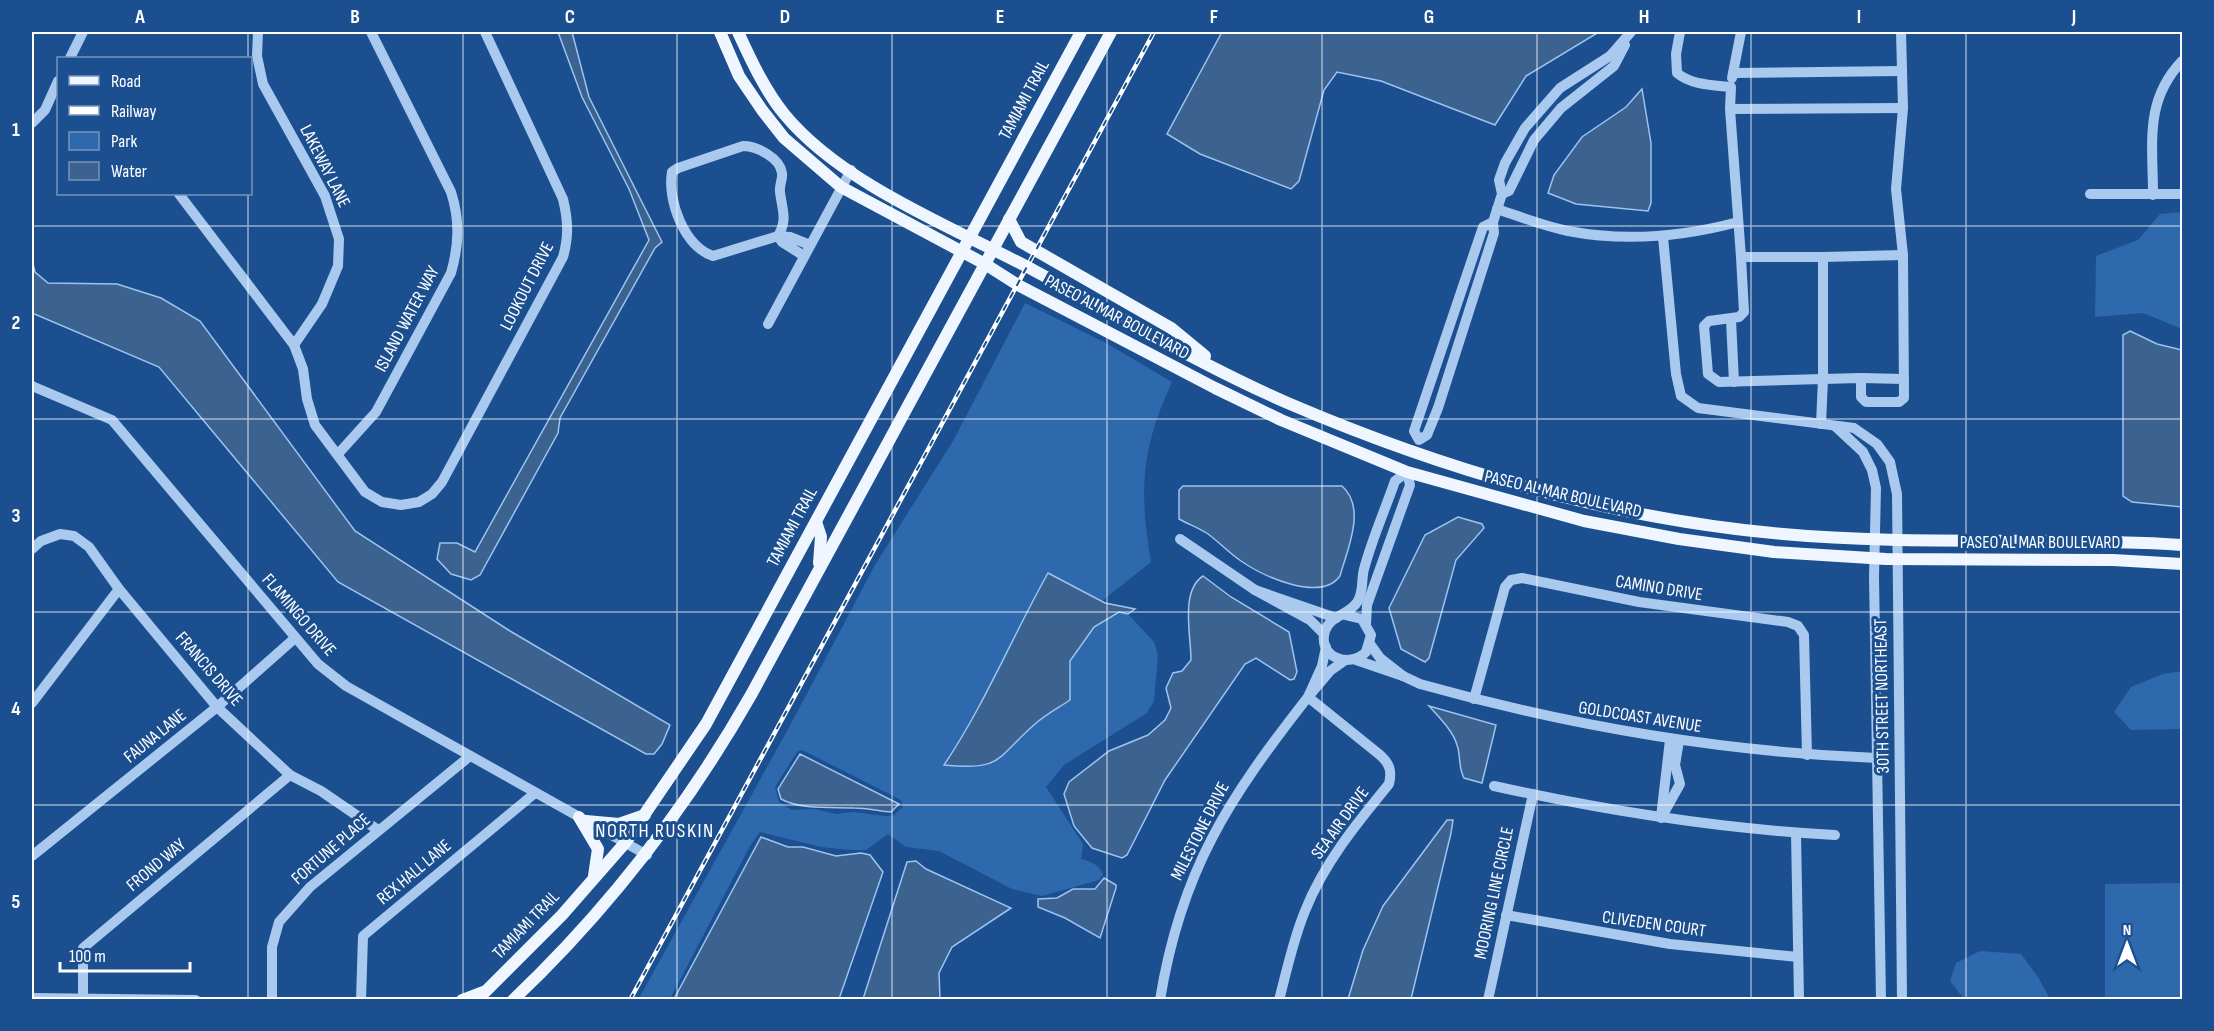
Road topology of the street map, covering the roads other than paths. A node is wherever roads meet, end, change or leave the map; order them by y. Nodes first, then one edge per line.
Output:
1 (83, 32) edge
2 (258, 32) edge
3 (371, 32) edge
4 (485, 32) edge
5 (720, 32) edge
6 (738, 32) edge
7 (1081, 32) edge
8 (1111, 32) edge
9 (1632, 32) edge
10 (1680, 32) edge
11 (1741, 32) edge
12 (1901, 32) edge
13 (70, 57) edge
14 (2182, 61) edge
15 (1902, 71) junction
16 (1733, 73) junction
17 (57, 83) edge
18 (1731, 87) junction
19 (1903, 108) junction
20 (1730, 109) junction
21 (32, 123) edge
22 (851, 170) junction
23 (841, 187) junction
24 (1502, 194) junction
25 (2090, 194) dead end
26 (2182, 194) edge
27 (180, 195) edge
28 (2153, 195) junction
29 (1497, 209) junction
30 (1009, 219) junction
31 (1493, 222) junction
32 (1738, 222) junction
33 (778, 236) junction
34 (1663, 237) junction
35 (969, 238) junction
36 (810, 245) junction
37 (962, 251) junction
38 (992, 251) junction
39 (1903, 255) junction
40 (804, 256) junction
41 (1741, 257) junction
42 (1824, 257) junction
43 (985, 264) junction
44 (1731, 320) junction
45 (768, 324) dead end
46 (294, 345) junction
47 (1224, 372) junction
48 (1861, 378) junction
49 (1904, 379) junction
50 (1823, 380) junction
51 (1734, 382) junction
52 (32, 386) edge
53 (1821, 424) junction
54 (1835, 425) junction
55 (1414, 453) junction
56 (338, 454) junction
57 (1407, 472) junction
58 (816, 522) junction
59 (1180, 539) dead end
60 (1875, 540) junction
61 (1897, 541) junction
62 (2182, 544) edge
63 (32, 549) edge
64 (1875, 559) junction
65 (1897, 559) junction
66 (2182, 564) edge
67 (818, 570) junction
68 (118, 589) junction
69 (1255, 590) junction
70 (1340, 616) junction
71 (1366, 624) junction
72 (1324, 634) junction
73 (295, 638) junction
74 (1370, 644) junction
75 (1326, 647) junction
76 (1356, 660) junction
77 (1344, 661) junction
78 (1403, 676) junction
79 (1308, 697) junction
80 (1474, 699) junction
81 (32, 703) edge
82 (217, 707) junction
83 (1674, 740) junction
84 (1807, 755) junction
85 (470, 756) junction
86 (1877, 758) junction
87 (290, 775) junction
88 (1494, 786) dead end
89 (536, 793) junction
90 (1533, 795) junction
91 (646, 815) junction
92 (1661, 818) junction
93 (583, 819) junction
94 (378, 830) junction
95 (1796, 833) junction
96 (1834, 835) dead end
97 (625, 843) junction
98 (647, 855) junction
99 (32, 856) edge
100 (591, 883) junction
101 (1506, 915) junction
102 (1798, 957) junction
103 (487, 990) junction
104 (32, 998) edge
105 (83, 999) edge
106 (196, 999) edge
107 (272, 999) edge
108 (361, 999) edge
109 (462, 999) edge
110 (477, 999) edge
111 (513, 999) edge
112 (1160, 999) edge
113 (1279, 999) edge
114 (1488, 999) edge
115 (1798, 999) edge
116 (1881, 999) edge
117 (1902, 999) edge

1 - 13 street
2 - 46 street, LAKEWAY LANE
3 - 56 street, ISLAND WATER WAY
4 - 56 street, LOOKOUT DRIVE
5 - 23 main road, PASEO AL MAR BOULEVARD
6 - 22 main road, PASEO AL MAR BOULEVARD
7 - 35 main road, TAMIAMI TRAIL
8 - 30 main road
9 - 24 street
9 - 24 street
10 - 18 street
11 - 16 street
12 - 15 street
14 - 28 street
15 - 16 street
15 - 19 street
16 - 18 street
17 - 21 street
18 - 20 street
19 - 20 street
19 - 39 street
20 - 32 street
22 - 23 street
22 - 35 main road, PASEO AL MAR BOULEVARD
23 - 36 street
23 - 37 main road, PASEO AL MAR BOULEVARD
24 - 29 street
25 - 28 street
26 - 28 street
27 - 46 street
29 - 31 street
29 - 34 street
30 - 38 main road
30 - 47 main road
31 - 31 street
32 - 34 street
32 - 41 street
33 - 33 street
33 - 36 street
33 - 40 street
34 - 53 street, 30TH STREET NORTHEAST
35 - 37 main road, TAMIAMI TRAIL
35 - 38 main road, PASEO AL MAR BOULEVARD
36 - 40 street
37 - 43 main road, PASEO AL MAR BOULEVARD
37 - 58 main road, TAMIAMI TRAIL
38 - 43 main road
38 - 47 main road, PASEO AL MAR BOULEVARD
39 - 42 street
39 - 49 street
40 - 45 street
41 - 42 street
41 - 44 street
42 - 50 street
43 - 57 main road, PASEO AL MAR BOULEVARD
43 - 67 main road
44 - 51 street
44 - 51 street
46 - 56 street
47 - 55 main road, PASEO AL MAR BOULEVARD
48 - 49 street
48 - 49 street
48 - 50 street
50 - 51 street
50 - 53 street
52 - 73 street, FLAMINGO DRIVE
53 - 54 street, 30TH STREET NORTHEAST
54 - 60 street, 30TH STREET NORTHEAST
54 - 61 street, 30TH STREET NORTHEAST
55 - 57 street
55 - 60 main road, PASEO AL MAR BOULEVARD
57 - 64 main road, PASEO AL MAR BOULEVARD
57 - 70 street
57 - 71 street
58 - 67 main road
58 - 91 main road, TAMIAMI TRAIL
59 - 69 street
60 - 61 main road, PASEO AL MAR BOULEVARD
60 - 64 street, 30TH STREET NORTHEAST
61 - 62 main road, PASEO AL MAR BOULEVARD
61 - 65 street, 30TH STREET NORTHEAST
63 - 68 street, FRANCIS DRIVE
64 - 65 main road, PASEO AL MAR BOULEVARD
64 - 86 street, 30TH STREET NORTHEAST
65 - 66 main road, PASEO AL MAR BOULEVARD
65 - 117 street, 30TH STREET NORTHEAST
67 - 98 main road
68 - 81 street
68 - 82 street, FRANCIS DRIVE
69 - 70 street
69 - 72 street
70 - 71 street
70 - 72 street
71 - 74 street
72 - 75 street
73 - 82 street, FAUNA LANE
73 - 85 street, FLAMINGO DRIVE
74 - 76 street
74 - 78 street, GOLDCOAST AVENUE
75 - 77 street
75 - 79 street, MILESTONE DRIVE
76 - 77 street
76 - 78 street, GOLDCOAST AVENUE
77 - 79 street, MILESTONE DRIVE
78 - 80 street, GOLDCOAST AVENUE
79 - 112 street, MILESTONE DRIVE
79 - 113 street, SEA AIR DRIVE
80 - 83 street, GOLDCOAST AVENUE
80 - 84 street, CAMINO DRIVE
82 - 87 street, FRANCIS DRIVE
82 - 99 street, FAUNA LANE
83 - 84 street, GOLDCOAST AVENUE
83 - 92 street
84 - 86 street, GOLDCOAST AVENUE
85 - 89 street, FLAMINGO DRIVE
85 - 94 street, FORTUNE PLACE
86 - 116 street, 30TH STREET NORTHEAST
87 - 94 street, FRANCIS DRIVE
87 - 105 street, FROND WAY
88 - 90 street
89 - 93 street, FLAMINGO DRIVE
89 - 108 street, REX HALL LANE
90 - 92 street
90 - 101 street, MOORING LINE CIRCLE
91 - 93 main road
91 - 97 main road, TAMIAMI TRAIL
92 - 95 street
93 - 97 street, FLAMINGO DRIVE
93 - 100 main road
94 - 107 street, FORTUNE PLACE
95 - 96 street
95 - 102 street
97 - 98 street, FLAMINGO DRIVE
97 - 100 main road, TAMIAMI TRAIL
98 - 111 main road
100 - 103 main road, TAMIAMI TRAIL
101 - 102 street, CLIVEDEN COURT
101 - 114 street, MOORING LINE CIRCLE
102 - 115 street
103 - 109 main road
103 - 110 main road, TAMIAMI TRAIL
104 - 105 street
105 - 106 street

